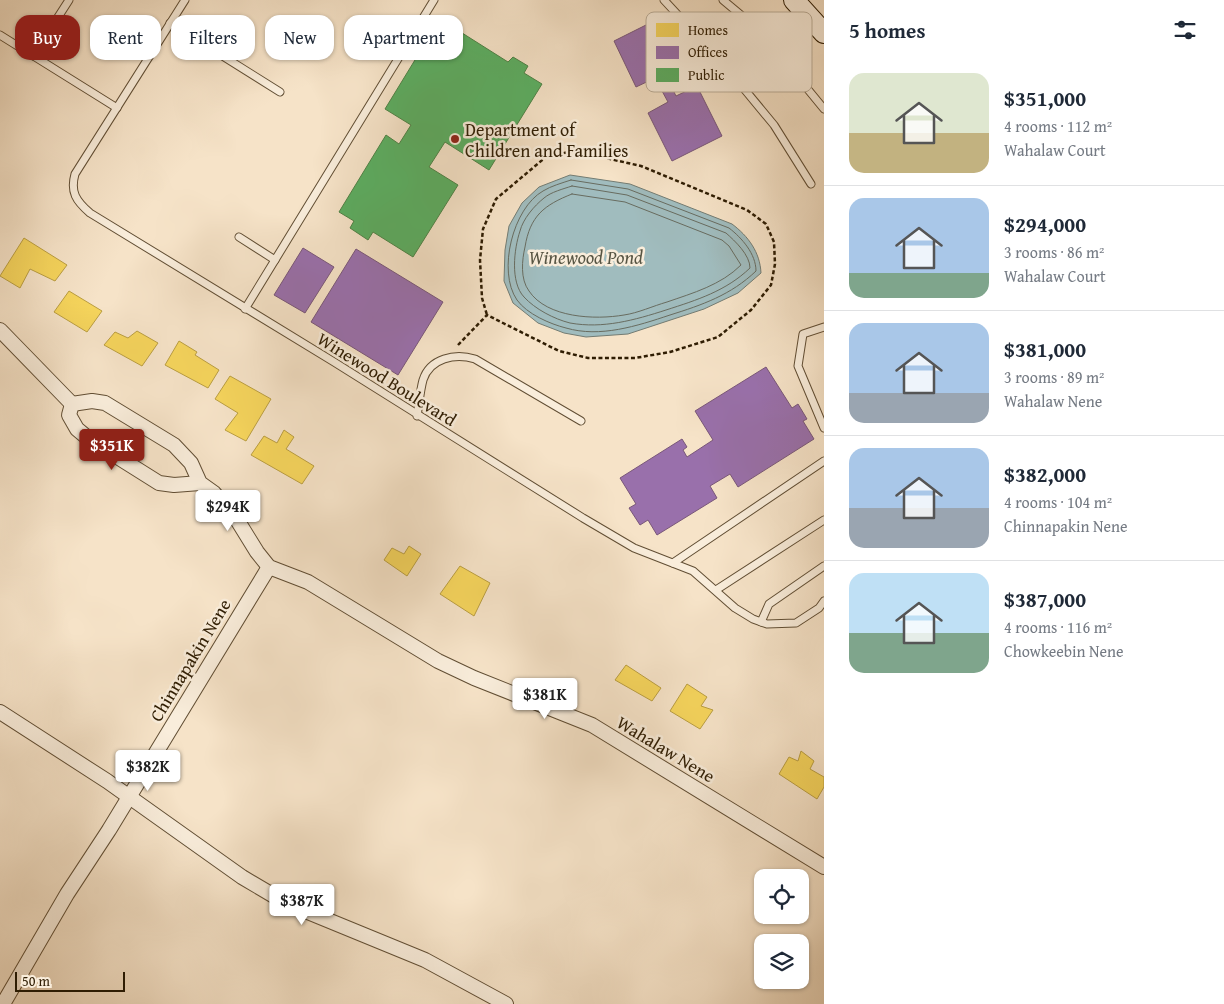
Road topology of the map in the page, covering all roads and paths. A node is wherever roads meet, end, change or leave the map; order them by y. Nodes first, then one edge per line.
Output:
1 (69, 0) edge
2 (185, 0) edge
3 (434, 0) edge
4 (664, 0) edge
5 (723, 0) edge
6 (794, 0) edge
7 (675, 12) edge
8 (737, 12) edge
9 (805, 12) edge
10 (59, 15) edge
11 (812, 20) edge
12 (170, 23) junction
13 (824, 33) edge
14 (0, 35) edge
15 (15, 45) edge
16 (39, 60) edge
17 (280, 92) dead end
18 (747, 92) edge
19 (810, 92) edge
20 (117, 108) junction
21 (824, 109) edge
22 (811, 184) dead end
23 (239, 237) dead end
24 (275, 260) junction
25 (245, 309) junction
26 (487, 315) junction
27 (824, 327) edge
28 (0, 330) edge
29 (447, 357) junction
30 (72, 404) junction
31 (417, 416) junction
32 (581, 421) dead end
33 (824, 428) edge
34 (824, 461) edge
35 (200, 483) junction
36 (824, 520) edge
37 (673, 563) junction
38 (824, 566) edge
39 (269, 567) junction
40 (716, 590) junction
41 (824, 601) edge
42 (761, 622) junction
43 (0, 712) edge
44 (129, 797) junction
45 (824, 867) edge
46 (3, 1004) edge
47 (506, 1004) edge

1 - 10 lane
2 - 12 lane, Winewood Boulevard
3 - 24 lane
4 - 7 lane
5 - 8 lane
6 - 9 main road
11 - 13 main road
12 - 17 lane
12 - 20 lane, Winewood Boulevard
14 - 15 lane
16 - 20 lane
18 - 22 lane
19 - 21 lane
20 - 25 lane, Winewood Boulevard
23 - 24 lane
24 - 25 lane
25 - 31 lane, Winewood Boulevard
26 - 26 path
26 - 29 path
27 - 33 lane
28 - 30 street
29 - 31 lane
29 - 32 lane
30 - 35 street
30 - 35 street
31 - 37 lane, Winewood Boulevard
34 - 37 lane
35 - 39 street
36 - 40 lane
37 - 40 lane, Winewood Boulevard
38 - 42 lane
39 - 44 street, Chinnapakin Nene
39 - 45 street, Wahalaw Nene
40 - 42 lane, Winewood Boulevard
41 - 42 lane, Winewood Boulevard
43 - 44 street
44 - 46 street, Chinnapakin Nene
44 - 47 street

